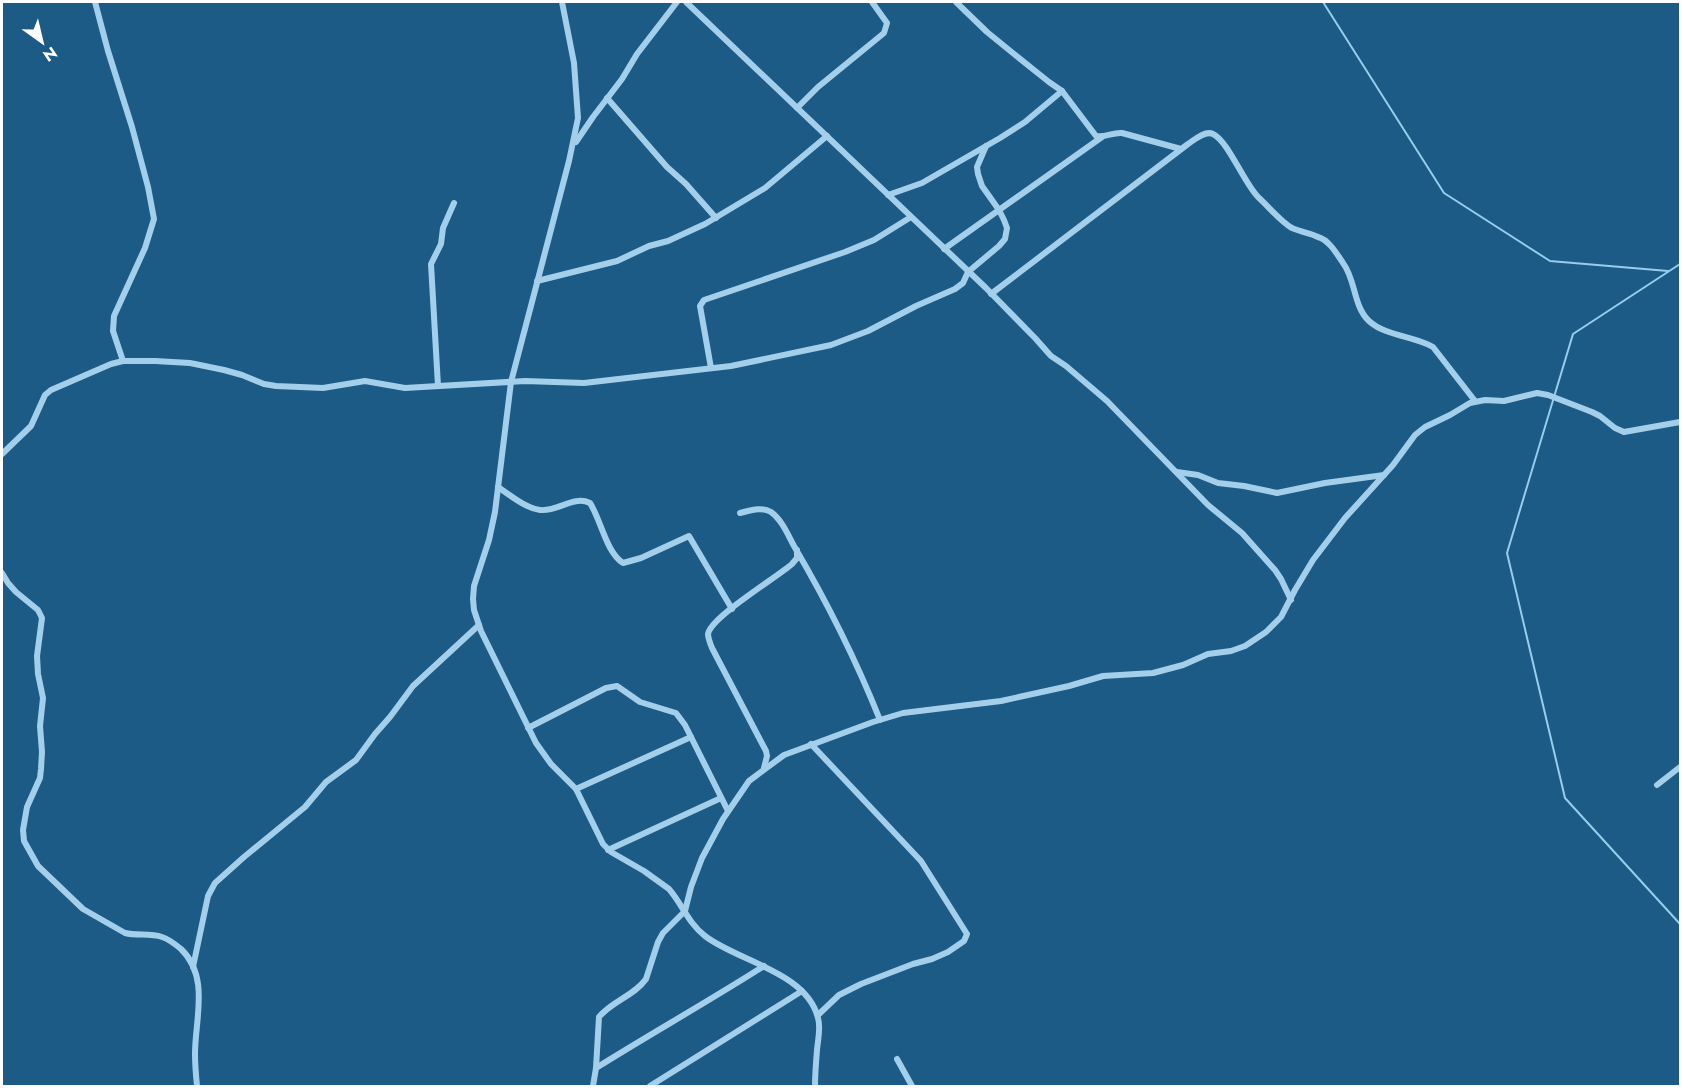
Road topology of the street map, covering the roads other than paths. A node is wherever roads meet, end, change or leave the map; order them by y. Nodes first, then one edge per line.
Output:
1 (95, 2) edge
2 (562, 2) edge
3 (677, 2) edge
4 (686, 2) edge
5 (872, 2) edge
6 (956, 2) edge
7 (1062, 91) junction
8 (607, 98) junction
9 (797, 108) junction
10 (827, 136) junction
11 (1102, 137) junction
12 (986, 146) junction
13 (572, 148) junction
14 (1181, 149) junction
15 (888, 195) junction
16 (454, 203) dead end
17 (999, 210) junction
18 (911, 217) junction
19 (716, 218) junction
20 (944, 249) junction
21 (968, 272) junction
22 (537, 281) junction
23 (991, 294) junction
24 (123, 362) junction
25 (711, 368) junction
26 (511, 382) junction
27 (438, 386) junction
28 (1475, 401) junction
29 (1680, 422) edge
30 (2, 454) edge
31 (1176, 471) junction
32 (1384, 475) junction
33 (498, 487) junction
34 (740, 513) dead end
35 (797, 550) junction
36 (2, 573) edge
37 (1291, 600) junction
38 (732, 609) junction
39 (479, 625) junction
40 (880, 720) junction
41 (528, 728) junction
42 (691, 737) junction
43 (811, 744) junction
44 (1680, 767) edge
45 (764, 768) junction
46 (1657, 785) dead end
47 (576, 789) junction
48 (721, 798) junction
49 (728, 811) junction
50 (608, 850) junction
51 (685, 911) junction
52 (764, 966) junction
53 (193, 967) junction
54 (802, 991) junction
55 (818, 1015) junction
56 (897, 1059) dead end
57 (596, 1068) junction
58 (197, 1086) edge
59 (593, 1086) edge
60 (650, 1086) edge
61 (814, 1086) edge
62 (912, 1086) edge

1 - 24 street
2 - 13 street
3 - 8 street
4 - 9 street
5 - 9 street
6 - 7 street
7 - 11 street
7 - 12 street
8 - 13 street
8 - 19 street
9 - 10 street
10 - 15 street
10 - 19 street
11 - 14 street
11 - 17 street
12 - 15 street
12 - 17 street
13 - 22 street
14 - 23 street
14 - 28 street
15 - 18 street
16 - 27 street
17 - 20 street
17 - 21 street
18 - 20 street
18 - 25 street
19 - 22 street
20 - 21 street
21 - 23 street
21 - 25 street
22 - 26 street
23 - 31 street
24 - 27 street
24 - 30 street
25 - 26 street
26 - 27 street
26 - 33 street
28 - 29 street
28 - 32 street
31 - 32 street
31 - 37 street
32 - 37 street
33 - 38 street
33 - 39 street
34 - 35 street
35 - 38 street
35 - 40 street
36 - 53 street
37 - 40 street
38 - 45 street
39 - 41 street
39 - 53 street
40 - 43 street
41 - 42 street
41 - 47 street
42 - 47 street
42 - 48 street
43 - 45 street
43 - 55 street
44 - 46 street
45 - 49 street
47 - 50 street
48 - 49 street
48 - 50 street
49 - 51 street
50 - 51 street
51 - 52 street
51 - 57 street
52 - 54 street
52 - 57 street
53 - 58 street
54 - 55 street
54 - 60 street
55 - 61 street
56 - 62 street
57 - 59 street

